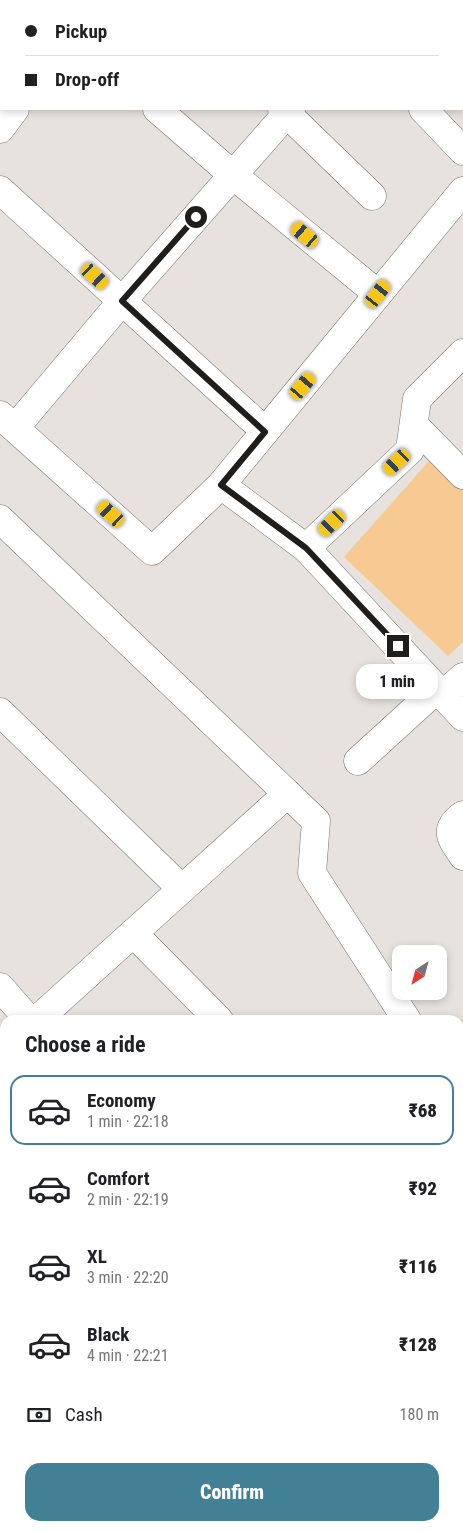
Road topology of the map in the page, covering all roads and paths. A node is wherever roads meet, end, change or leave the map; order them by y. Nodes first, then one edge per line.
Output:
1 (14, 110) edge
2 (157, 110) edge
3 (286, 110) edge
4 (424, 110) edge
5 (0, 129) edge
6 (462, 150) edge
7 (232, 175) junction
8 (0, 190) edge
9 (463, 191) edge
10 (372, 196) dead end
11 (378, 294) junction
12 (122, 301) junction
13 (463, 353) edge
14 (7, 422) edge
15 (414, 425) junction
16 (265, 432) junction
17 (463, 475) edge
18 (221, 485) junction
19 (0, 519) edge
20 (306, 548) junction
21 (463, 677) edge
22 (440, 692) junction
23 (0, 712) edge
24 (463, 717) edge
25 (358, 760) dead end
26 (287, 794) junction
27 (463, 815) edge
28 (463, 856) edge
29 (182, 889) junction
30 (133, 933) junction
31 (0, 987) edge
32 (25, 1015) edge
33 (43, 1015) edge
34 (213, 1015) edge
35 (404, 1015) edge

1 - 5 street
2 - 7 street
3 - 7 street
3 - 10 street
4 - 6 street
7 - 11 street
7 - 12 street
8 - 12 street
9 - 11 street
11 - 16 street
12 - 14 street
12 - 16 street
13 - 15 street
14 - 18 street
15 - 17 street
15 - 20 street
16 - 18 street
18 - 20 street
19 - 26 street
20 - 22 street
21 - 22 street
22 - 24 street
22 - 25 street
23 - 29 street
26 - 29 street
26 - 35 street
27 - 28 street
29 - 30 street
30 - 33 street
30 - 34 street
31 - 32 street

